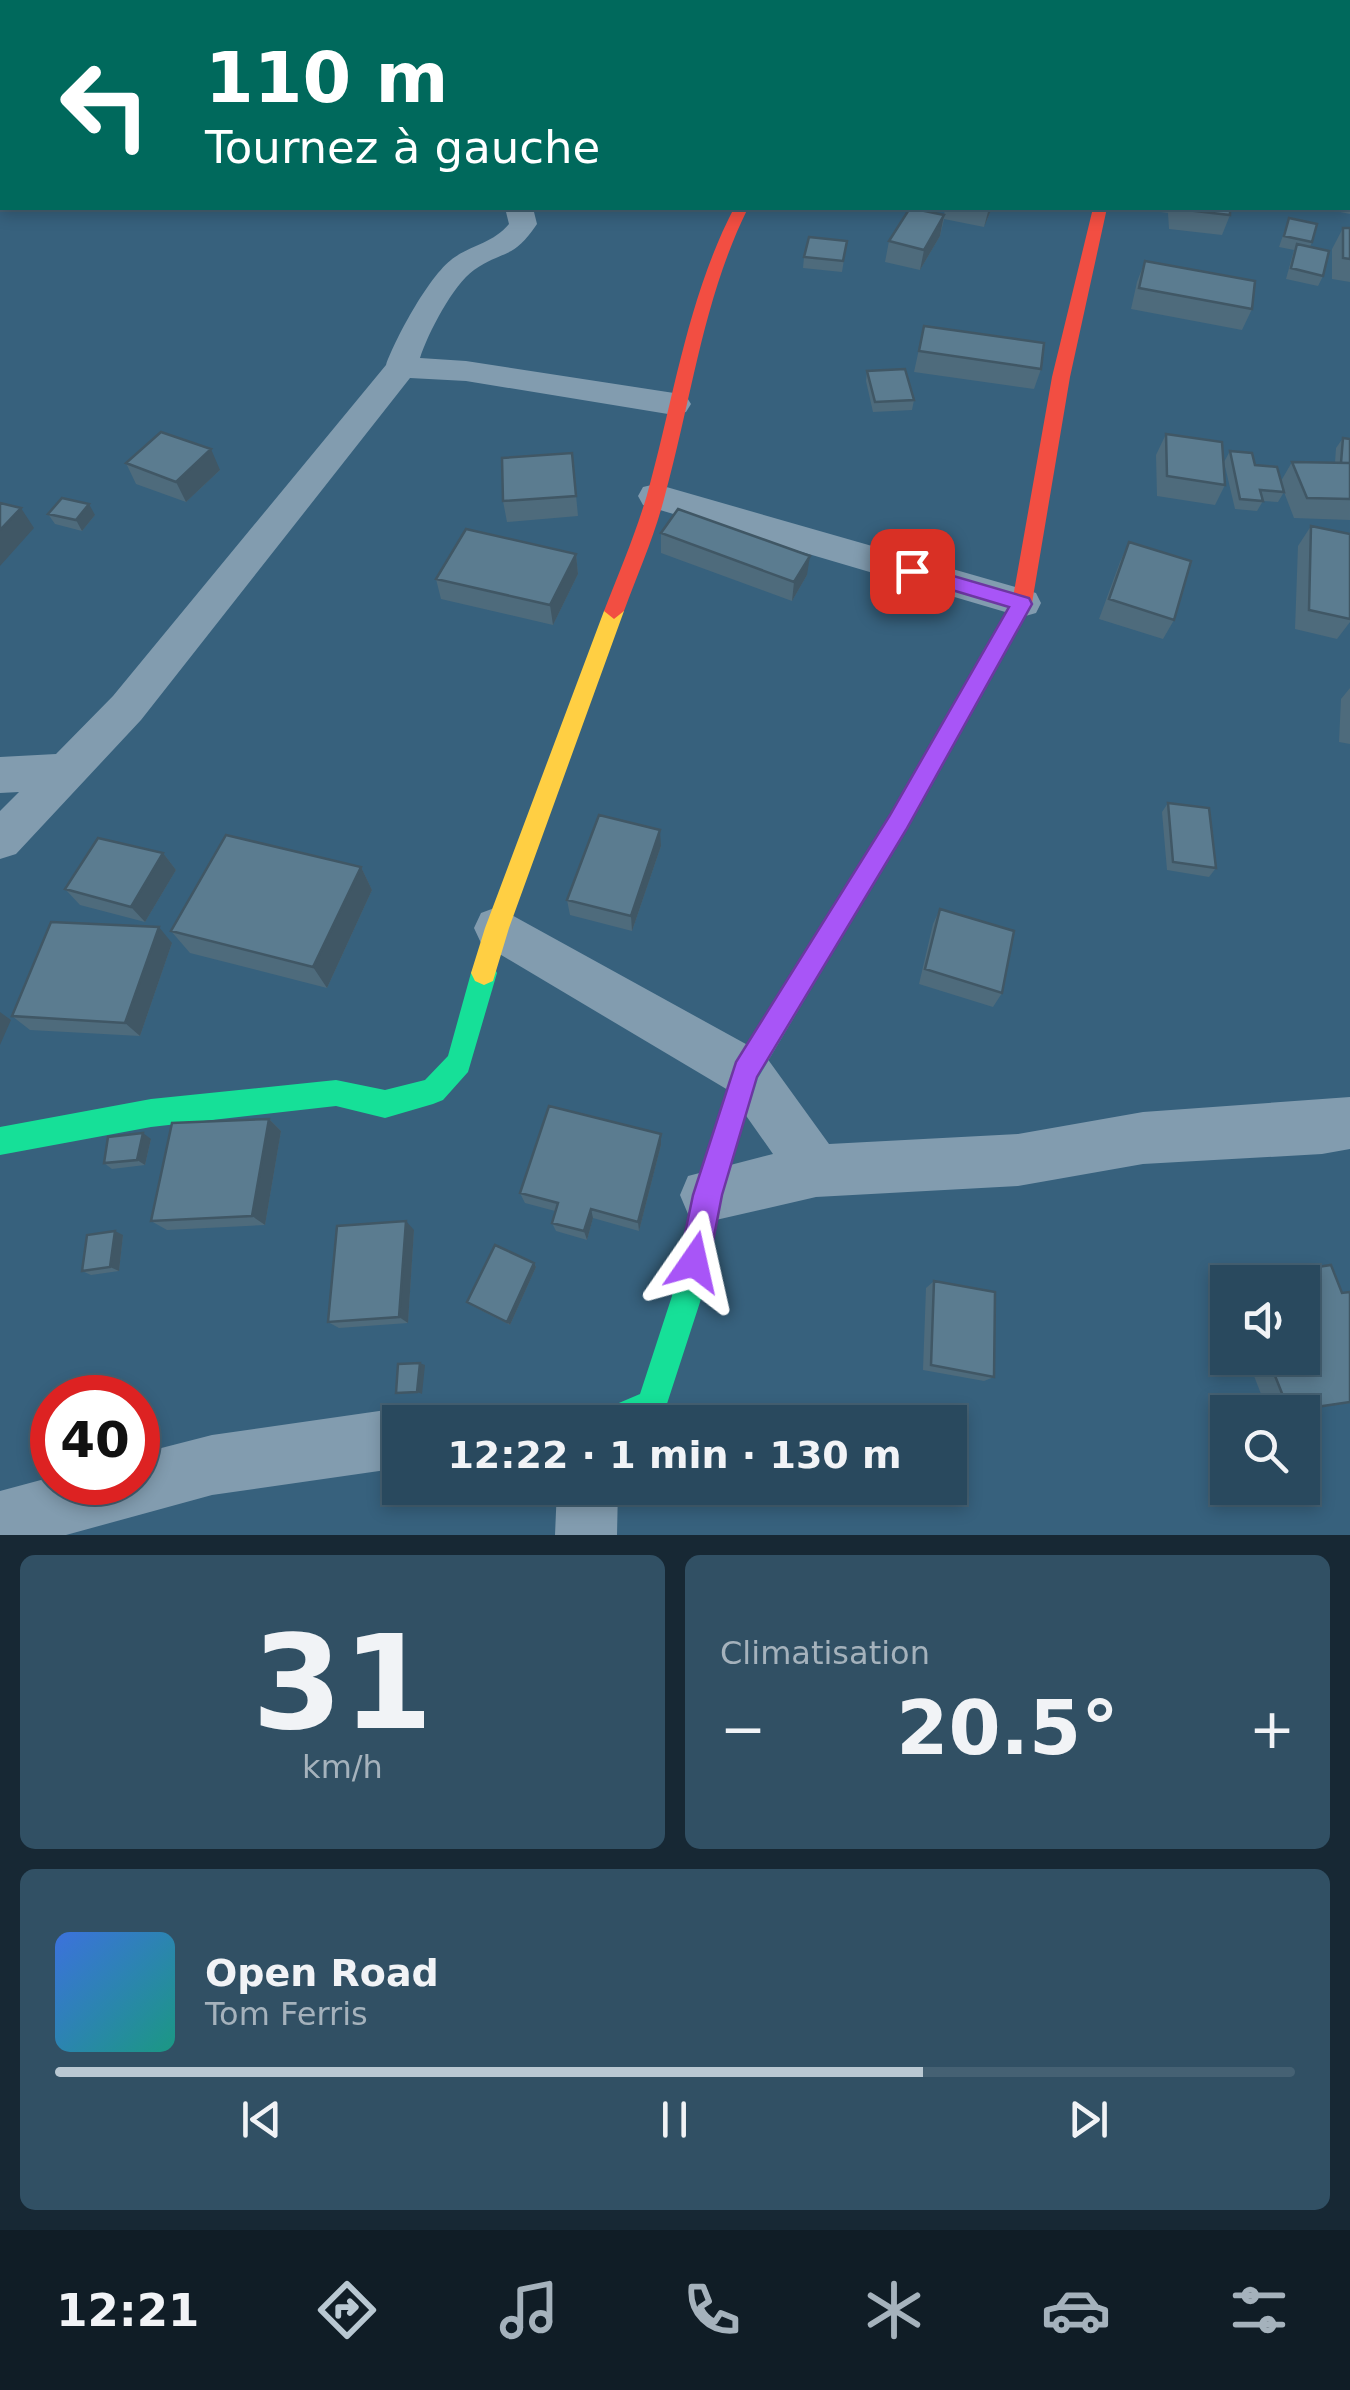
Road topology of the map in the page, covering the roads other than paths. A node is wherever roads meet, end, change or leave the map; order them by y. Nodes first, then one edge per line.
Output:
1 (519, 210) edge
2 (741, 210) edge
3 (1100, 210) edge
4 (402, 368) junction
5 (674, 404) junction
6 (656, 496) junction
7 (1022, 604) junction
8 (68, 771) junction
9 (0, 775) edge
10 (0, 840) edge
11 (496, 928) junction
12 (746, 1072) junction
13 (1350, 1123) edge
14 (0, 1141) edge
15 (816, 1171) junction
16 (707, 1195) junction
17 (652, 1405) edge
18 (382, 1441) edge
19 (587, 1505) edge
20 (0, 1522) edge
21 (586, 1535) edge

1 - 4 street
2 - 5 street
3 - 7 street
4 - 5 street
4 - 8 street
5 - 6 street
6 - 7 street
6 - 11 street
7 - 12 street
8 - 9 street
8 - 10 street
11 - 12 street
11 - 14 street
12 - 15 street
12 - 16 street
13 - 15 street
15 - 16 street
16 - 17 street
18 - 20 street
19 - 21 street

